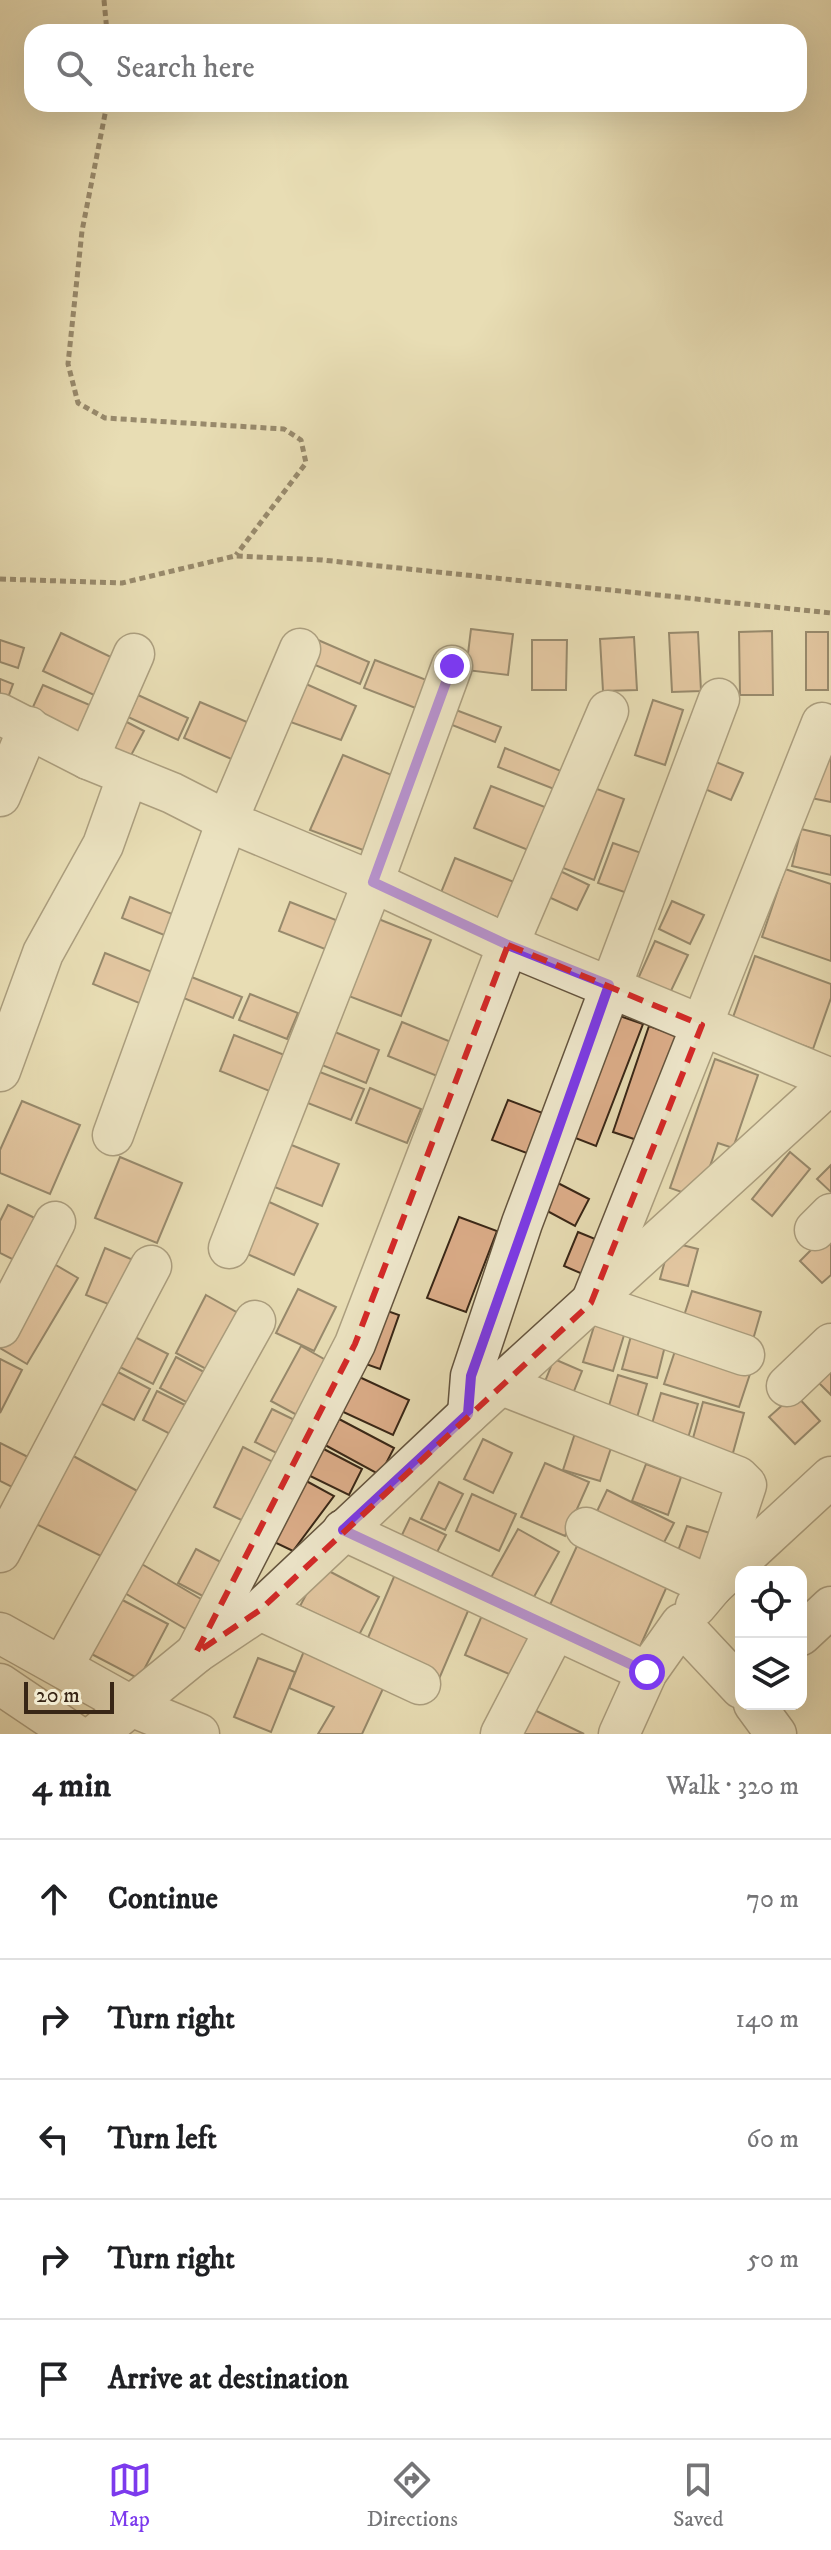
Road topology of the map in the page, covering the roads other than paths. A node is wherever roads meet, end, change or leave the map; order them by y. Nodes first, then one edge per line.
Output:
1 (300, 649) dead end
2 (134, 654) dead end
3 (452, 666) dead end
4 (719, 699) dead end
5 (608, 711) dead end
6 (15, 721) edge
7 (822, 723) dead end
8 (88, 759) junction
9 (128, 775) junction
10 (0, 796) edge
11 (227, 821) junction
12 (373, 882) junction
13 (508, 945) junction
14 (609, 985) junction
15 (702, 1025) junction
16 (0, 1071) edge
17 (831, 1081) edge
18 (113, 1135) dead end
19 (55, 1222) dead end
20 (229, 1248) dead end
21 (151, 1266) dead end
22 (591, 1303) junction
23 (255, 1321) dead end
24 (0, 1327) edge
25 (831, 1344) edge
26 (744, 1355) dead end
27 (502, 1385) junction
28 (787, 1386) dead end
29 (468, 1414) junction
30 (831, 1477) edge
31 (586, 1528) dead end
32 (343, 1530) junction
33 (0, 1552) edge
34 (712, 1587) junction
35 (831, 1607) edge
36 (260, 1610) junction
37 (681, 1624) junction
38 (807, 1629) edge
39 (555, 1630) junction
40 (0, 1633) edge
41 (196, 1653) junction
42 (63, 1665) junction
43 (647, 1672) junction
44 (735, 1682) edge
45 (0, 1684) edge
46 (420, 1684) dead end
47 (131, 1706) junction
48 (758, 1710) edge
49 (74, 1734) edge
50 (97, 1734) edge
51 (199, 1734) edge
52 (501, 1734) edge
53 (619, 1734) edge
54 (776, 1734) edge

1 - 11 street
2 - 8 street
3 - 12 street
4 - 14 street
5 - 13 street
6 - 8 street
6 - 10 street
7 - 15 street
8 - 9 street
9 - 11 street
9 - 16 street
11 - 12 street
11 - 18 street
12 - 13 street
12 - 20 street
13 - 14 street
13 - 41 street
14 - 15 street
14 - 29 street
15 - 17 street
15 - 22 street
17 - 22 street
19 - 24 street
21 - 33 street
22 - 26 street
22 - 27 street
23 - 42 street
25 - 28 street
27 - 29 street
27 - 34 street
29 - 32 street
30 - 34 street
31 - 34 street
32 - 36 street
32 - 39 street
34 - 37 street
35 - 38 street
36 - 41 street
36 - 46 street
37 - 43 street
37 - 44 street
39 - 43 street
39 - 52 street
40 - 42 street
41 - 47 street
42 - 47 street
43 - 53 street
45 - 49 street
47 - 50 street
47 - 51 street
48 - 54 street

